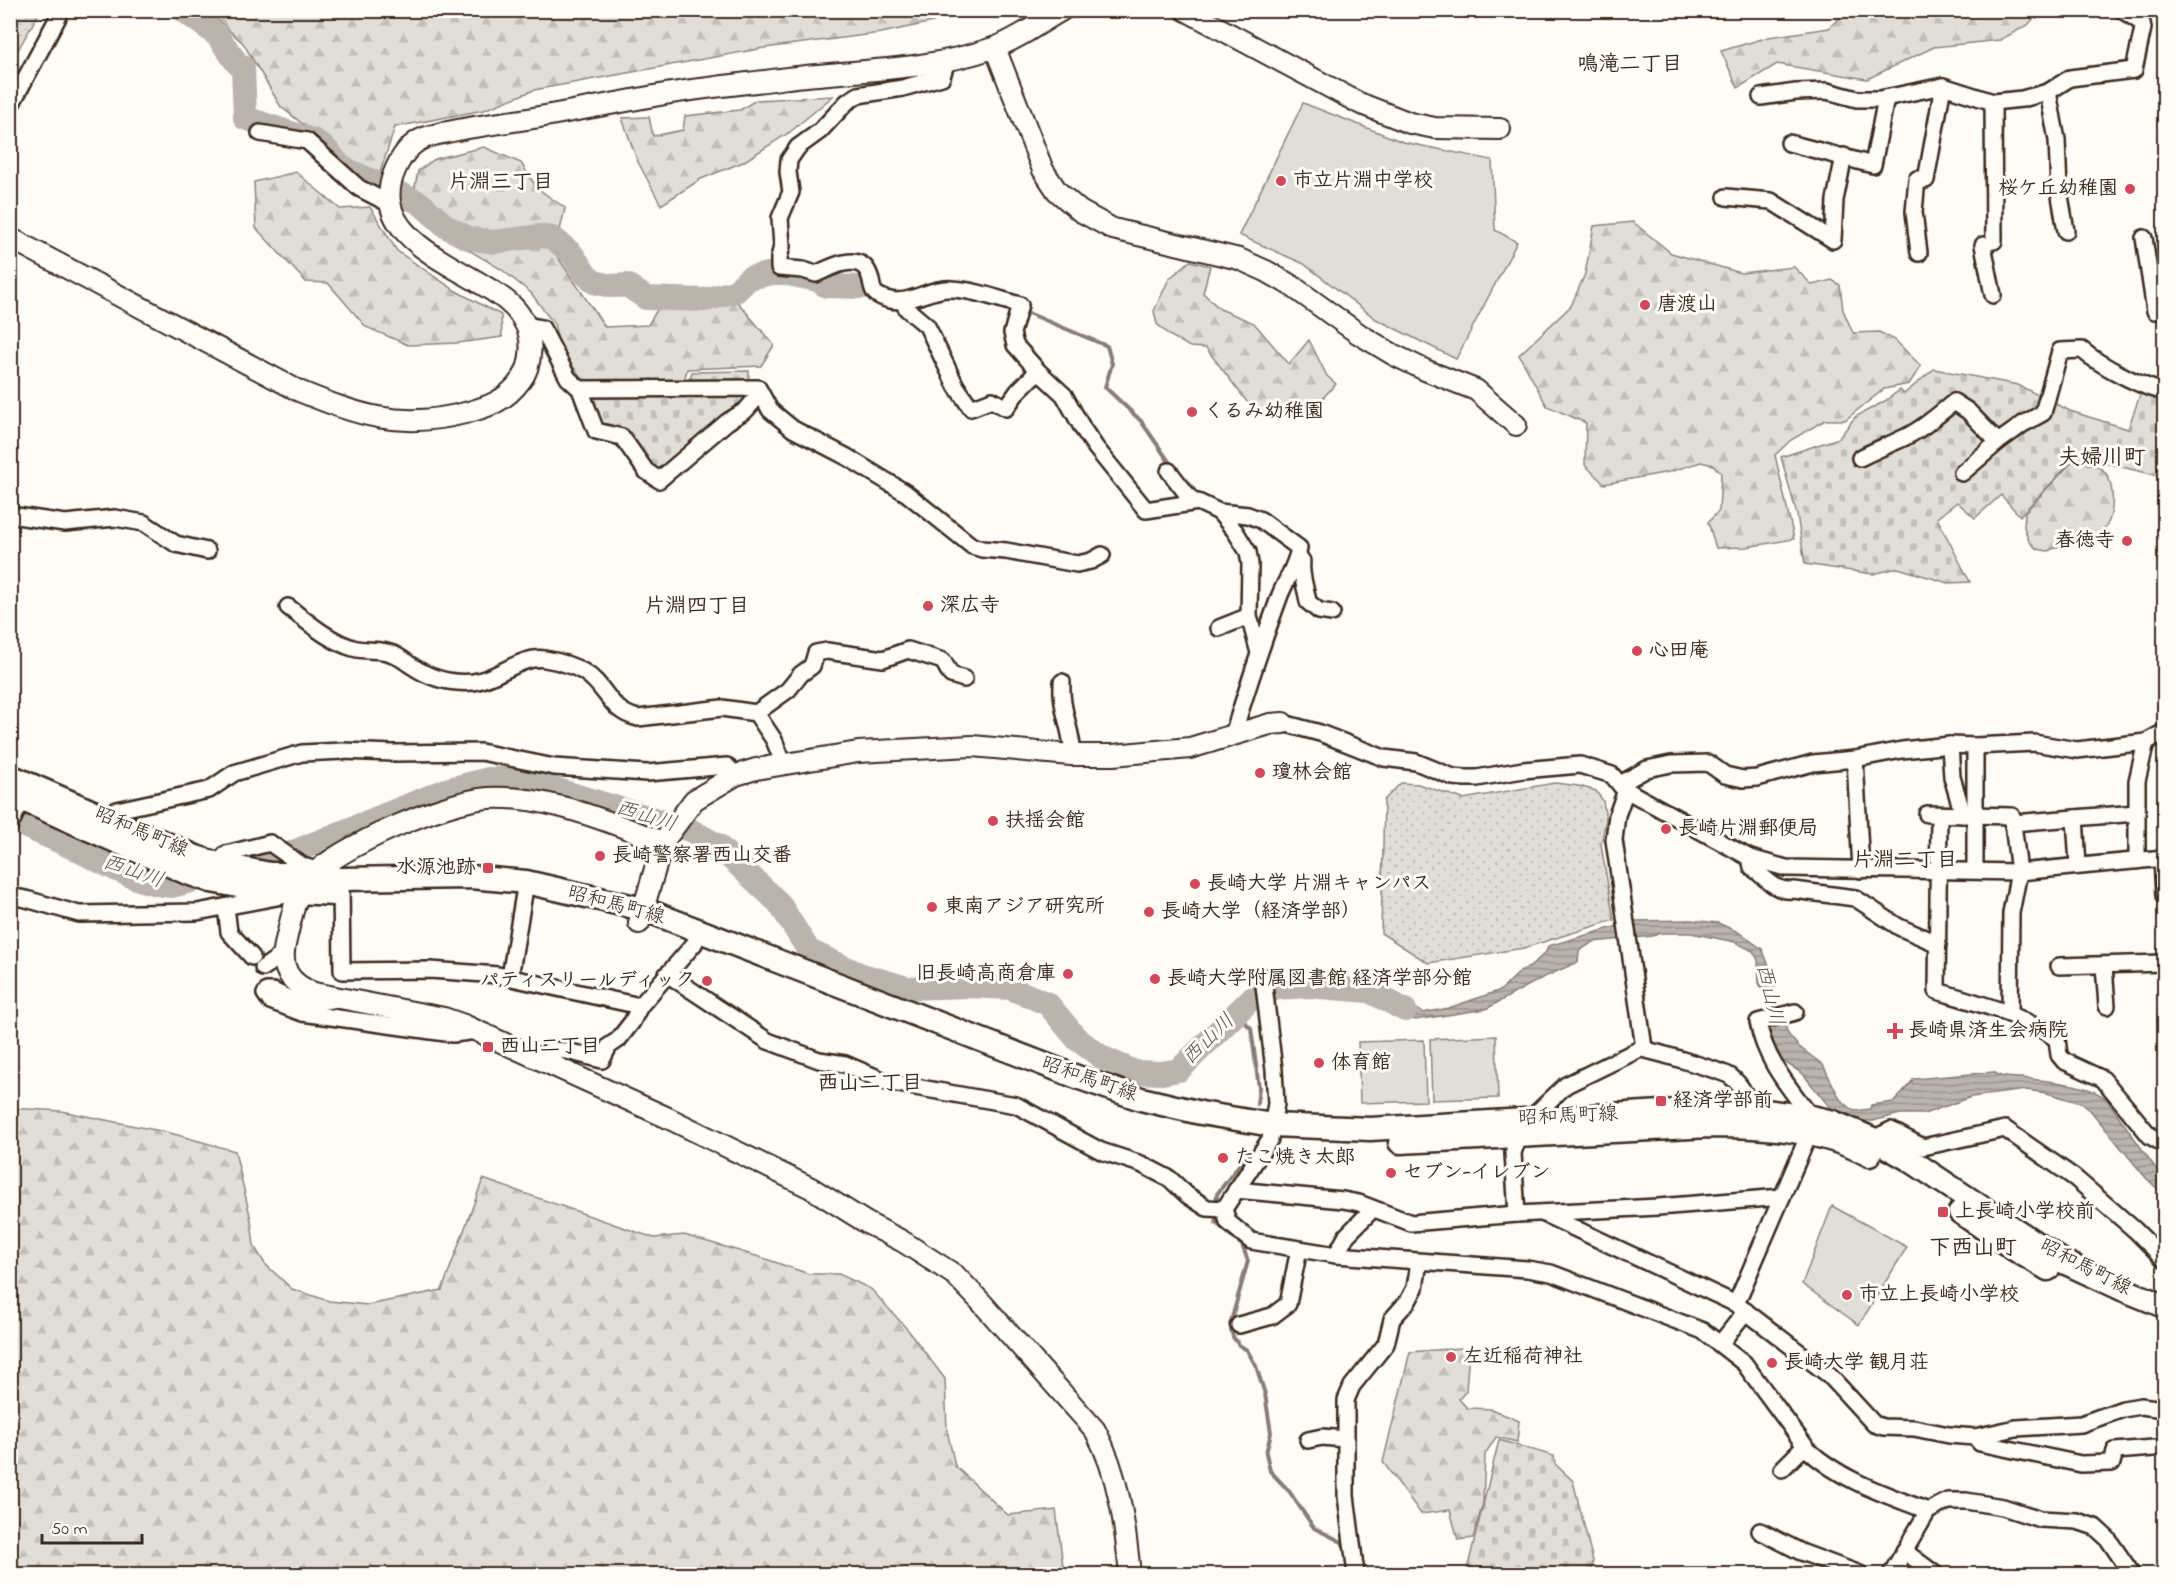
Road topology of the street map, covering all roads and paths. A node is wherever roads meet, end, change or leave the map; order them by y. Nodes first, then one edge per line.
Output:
1 (62, 10) edge
2 (1062, 10) edge
3 (1185, 10) edge
4 (2122, 10) edge
5 (995, 48) junction
6 (947, 60) junction
7 (1943, 86) junction
8 (2048, 92) junction
9 (1761, 97) dead end
10 (1886, 98) junction
11 (1993, 102) junction
12 (10, 107) edge
13 (1500, 129) dead end
14 (260, 133) dead end
15 (1790, 143) dead end
16 (1844, 156) junction
17 (1726, 197) dead end
18 (390, 204) junction
19 (2066, 231) dead end
20 (10, 238) edge
21 (2144, 238) dead end
22 (1919, 253) dead end
23 (1993, 295) dead end
24 (903, 302) junction
25 (2164, 310) edge
26 (526, 325) junction
27 (1038, 371) junction
28 (580, 389) junction
29 (2164, 391) edge
30 (760, 394) junction
31 (1516, 425) dead end
32 (1998, 442) junction
33 (1860, 458) dead end
34 (1169, 471) dead end
35 (1962, 473) dead end
36 (1193, 502) junction
37 (1219, 512) junction
38 (10, 515) edge
39 (207, 551) dead end
40 (1102, 555) dead end
41 (1298, 556) junction
42 (288, 607) dead end
43 (1332, 613) dead end
44 (1249, 616) junction
45 (1219, 628) dead end
46 (1259, 653) junction
47 (964, 679) dead end
48 (1062, 682) dead end
49 (756, 713) junction
50 (1283, 723) joint
51 (2164, 732) edge
52 (1233, 735) junction
53 (2146, 742) junction
54 (1950, 745) junction
55 (1975, 746) junction
56 (1073, 755) junction
57 (1855, 759) junction
58 (784, 765) junction
59 (736, 775) junction
60 (1623, 788) junction
61 (18, 793) edge
62 (2136, 813) junction
63 (1969, 816) junction
64 (2075, 818) junction
65 (2012, 823) junction
66 (10, 825) edge
67 (100, 825) junction
68 (663, 842) junction
69 (1750, 858) junction
70 (2163, 858) edge
71 (2137, 861) junction
72 (200, 865) junction
73 (2078, 865) junction
74 (1861, 870) junction
75 (1939, 870) junction
76 (1975, 870) junction
77 (2019, 872) junction
78 (305, 876) junction
79 (341, 887) junction
80 (525, 890) junction
81 (10, 896) edge
82 (2164, 896) edge
83 (226, 907) junction
84 (641, 916) junction
85 (697, 938) junction
86 (1938, 944) junction
87 (282, 955) junction
88 (2164, 963) edge
89 (2059, 966) dead end
90 (2104, 966) junction
91 (667, 974) junction
92 (510, 977) junction
93 (1263, 977) dead end
94 (338, 999) junction
95 (640, 1006) junction
96 (2107, 1006) dead end
97 (1795, 1012) dead end
98 (2010, 1013) junction
99 (478, 1031) junction
100 (1644, 1048) junction
101 (550, 1050) dead end
102 (1750, 1117) junction
103 (1810, 1125) junction
104 (1524, 1128) junction
105 (1271, 1132) junction
106 (1873, 1139) junction
107 (2164, 1144) edge
108 (1236, 1190) junction
109 (1782, 1197) junction
110 (1220, 1209) junction
111 (1373, 1209) junction
112 (1542, 1213) junction
113 (1517, 1214) junction
114 (1299, 1249) junction
115 (1336, 1255) junction
116 (2164, 1259) edge
117 (1419, 1262) junction
118 (2164, 1306) edge
119 (1741, 1307) junction
120 (2164, 1321) edge
121 (1239, 1324) dead end
122 (1720, 1344) junction
123 (2164, 1409) edge
124 (1975, 1437) junction
125 (1345, 1438) junction
126 (1308, 1440) dead end
127 (1804, 1446) junction
128 (2154, 1448) dead end
129 (1782, 1469) dead end
130 (1928, 1511) junction
131 (1760, 1531) dead end
132 (1904, 1551) junction
133 (1130, 1575) edge
134 (1356, 1575) edge
135 (1860, 1575) edge
136 (1891, 1575) edge
137 (1935, 1575) edge
138 (2132, 1575) edge

1 - 12 street
2 - 5 street
3 - 13 street
4 - 8 street
5 - 6 street
5 - 31 street
6 - 18 street
6 - 24 street
7 - 10 street
7 - 11 street
7 - 22 street
8 - 11 street
8 - 19 street
9 - 10 street
10 - 16 street
11 - 23 street
14 - 18 street
15 - 16 street
16 - 17 street
18 - 26 street
20 - 26 street
21 - 25 street
24 - 27 street
24 - 27 street
26 - 28 street
27 - 36 street
28 - 30 street
28 - 30 street
29 - 32 street
30 - 40 street
32 - 33 street
32 - 35 street
34 - 36 street
36 - 37 street
37 - 41 street
37 - 44 street
38 - 39 street
41 - 43 street
41 - 46 street
42 - 49 street
44 - 45 street
44 - 46 street
46 - 52 street
47 - 49 street
48 - 56 street
49 - 58 street
50 - 52 street
50 - 60 street
51 - 53 street
52 - 56 street
53 - 55 street
53 - 62 street
54 - 55 street
54 - 57 street
54 - 63 street
55 - 63 street
56 - 58 street
57 - 60 street
57 - 74 street
58 - 59 street
59 - 67 street
59 - 68 street
60 - 69 street
60 - 100 street
61 - 66 street
61 - 67 main road, 昭和馬町線
62 - 64 street
62 - 71 street
63 - 65 street
63 - 75 street
63 - 76 street
64 - 65 street
64 - 73 street
65 - 77 street
67 - 72 main road, 昭和馬町線
68 - 78 street
68 - 84 street
69 - 74 street
69 - 86 street
70 - 71 street
70 - 82 street
71 - 73 street
72 - 78 main road, 昭和馬町線
72 - 78 main road, 昭和馬町線
72 - 78 street
73 - 77 street
74 - 75 street
75 - 76 street
75 - 86 street
76 - 77 street
77 - 98 street
78 - 79 main road, 昭和馬町線
78 - 83 street
78 - 87 street
79 - 80 main road, 昭和馬町線
79 - 92 street
80 - 84 main road, 昭和馬町線
80 - 92 street
81 - 83 street
83 - 87 street
84 - 85 main road, 昭和馬町線
85 - 91 street
85 - 105 main road, 昭和馬町線
86 - 98 street
87 - 94 street
88 - 90 street
89 - 90 street
90 - 96 street
91 - 95 street
91 - 110 street
92 - 95 street
93 - 105 street
94 - 99 street
94 - 99 street
95 - 101 street
97 - 103 street
98 - 107 street
99 - 133 street
100 - 102 street
100 - 104 street
102 - 103 main road, 昭和馬町線
102 - 104 main road, 昭和馬町線
103 - 106 main road, 昭和馬町線
103 - 109 street
103 - 120 main road, 昭和馬町線
104 - 105 main road, 昭和馬町線
104 - 113 street
105 - 108 street
106 - 116 street
106 - 118 main road, 昭和馬町線
108 - 110 street
108 - 111 street
109 - 112 street
109 - 119 street
110 - 114 street
111 - 113 street
111 - 115 street
112 - 113 street
112 - 119 street
114 - 115 street
114 - 121 street
115 - 117 street
117 - 122 street
117 - 125 street
119 - 122 street
119 - 124 street
122 - 127 street
123 - 124 street
124 - 128 street
125 - 126 street
125 - 134 street
127 - 129 street
127 - 130 street
130 - 132 street
130 - 138 street
131 - 135 street
132 - 136 street
132 - 137 street

